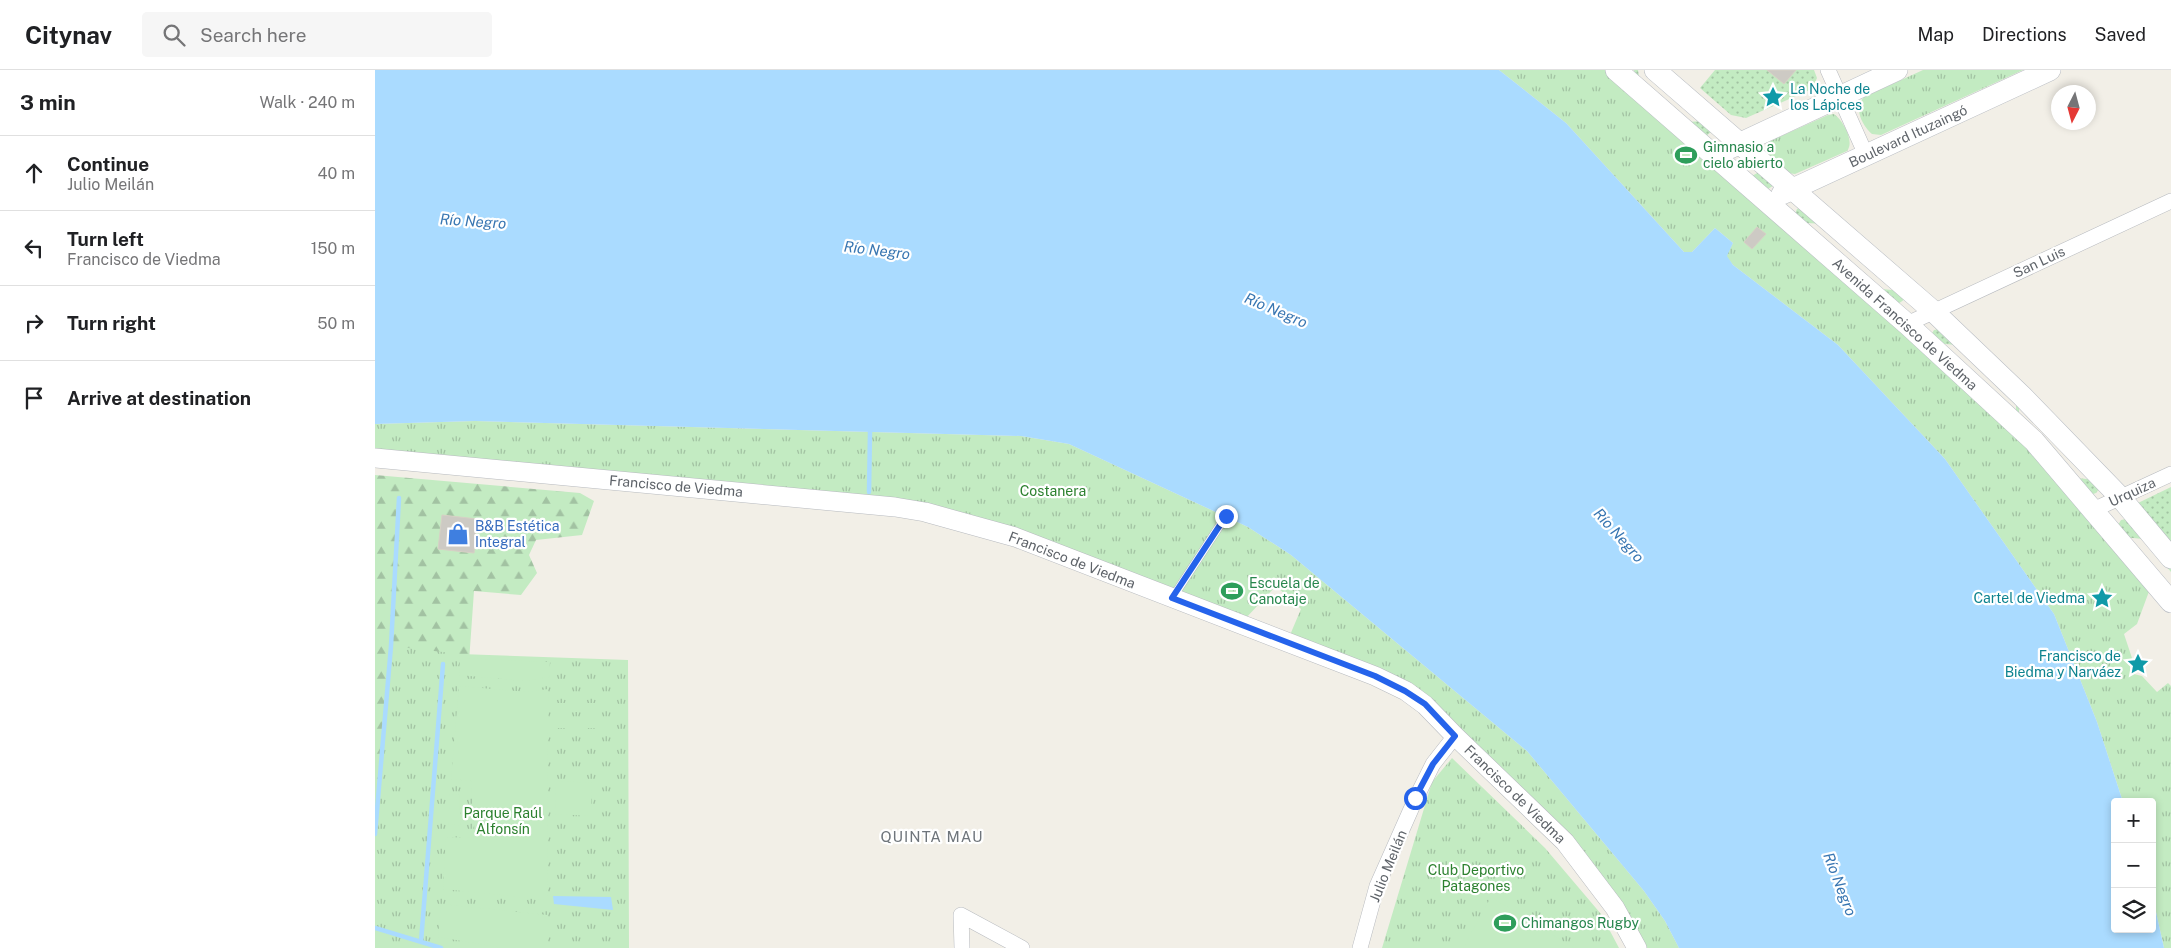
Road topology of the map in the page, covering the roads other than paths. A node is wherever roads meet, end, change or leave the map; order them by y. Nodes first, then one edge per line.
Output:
1 (1615, 70) edge
2 (1655, 70) edge
3 (1828, 70) edge
4 (1897, 70) edge
5 (2050, 70) edge
6 (1840, 97) junction
7 (1740, 144) junction
8 (1866, 155) junction
9 (1714, 156) junction
10 (1793, 189) junction
11 (2171, 201) edge
12 (1766, 202) junction
13 (1933, 310) junction
14 (1907, 324) junction
15 (375, 458) edge
16 (2171, 474) edge
17 (2120, 497) junction
18 (2093, 510) junction
19 (1226, 516) dead end
20 (2171, 558) edge
21 (1172, 598) junction
22 (2171, 602) edge
23 (1455, 736) junction
24 (962, 948) edge
25 (1023, 948) edge
26 (1360, 948) edge
27 (1637, 948) edge

1 - 9 main road, Avenida Francisco de Viedma
2 - 7 main road, Avenida Francisco de Viedma
3 - 6 street
4 - 6 main road
5 - 8 main road, Boulevard Ituzaingó
6 - 7 main road
6 - 8 street
7 - 9 main road
7 - 10 main road, Avenida Francisco de Viedma
8 - 10 main road, Boulevard Ituzaingó
9 - 12 main road, Avenida Francisco de Viedma
10 - 12 main road, Boulevard Ituzaingó
10 - 13 main road, Avenida Francisco de Viedma
11 - 13 street, San Luis
12 - 14 main road, Avenida Francisco de Viedma
13 - 14 street, San Luis
13 - 17 main road, Avenida Francisco de Viedma
14 - 18 main road, Avenida Francisco de Viedma
15 - 21 street, Francisco de Viedma
16 - 17 street, Urquiza
17 - 18 street, Urquiza
17 - 20 main road, Avenida Francisco de Viedma
18 - 22 main road, Avenida Francisco de Viedma
19 - 21 lane
21 - 23 street, Francisco de Viedma
23 - 26 street, Julio Meilán
23 - 27 street, Francisco de Viedma
24 - 25 street

